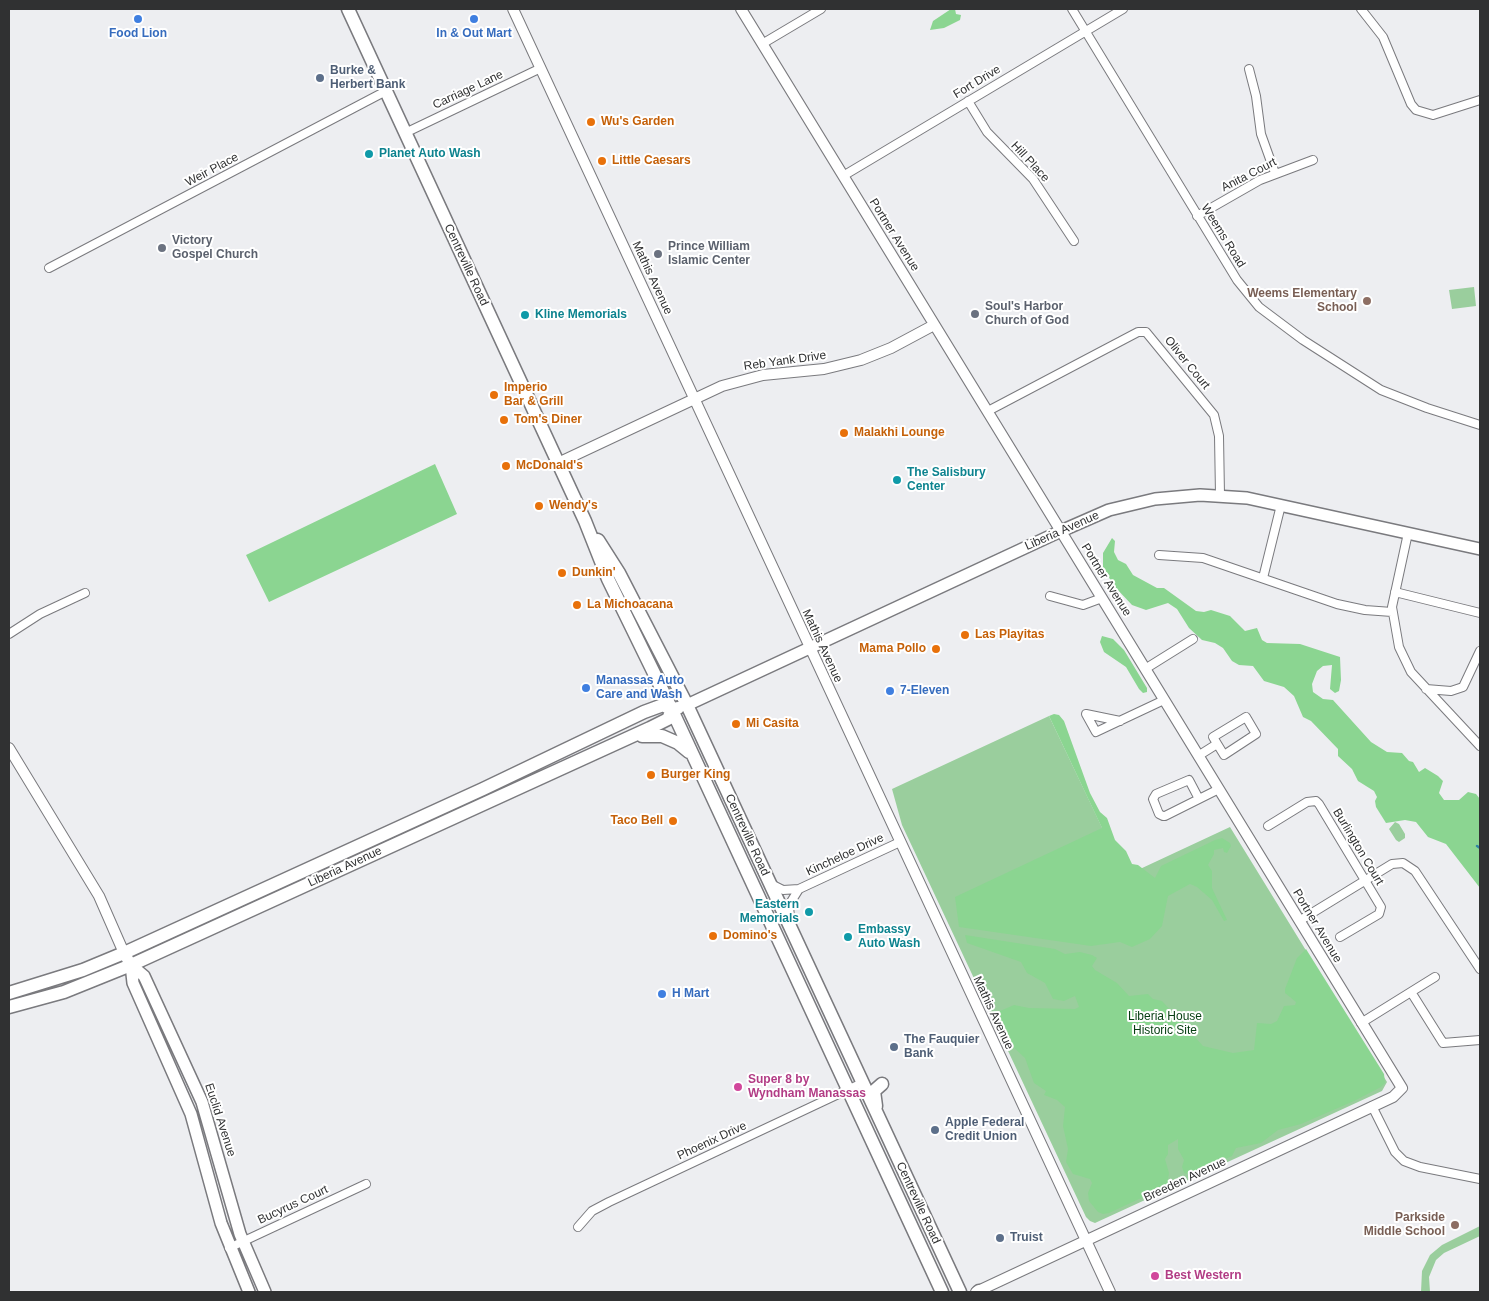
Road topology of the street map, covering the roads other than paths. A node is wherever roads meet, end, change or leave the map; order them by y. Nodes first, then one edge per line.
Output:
1 (348, 9) edge
2 (513, 9) edge
3 (741, 9) edge
4 (820, 9) edge
5 (1072, 9) edge
6 (1122, 9) edge
7 (1361, 9) edge
8 (1085, 30) junction
9 (762, 44) junction
10 (541, 68) junction
11 (1249, 69) dead end
12 (386, 91) junction
13 (968, 100) junction
14 (1480, 100) edge
15 (405, 133) junction
16 (1313, 160) dead end
17 (1275, 173) junction
18 (843, 176) junction
19 (1197, 216) junction
20 (1074, 241) dead end
21 (49, 268) dead end
22 (934, 325) junction
23 (694, 398) junction
24 (988, 411) junction
25 (1480, 425) edge
26 (558, 463) junction
27 (1220, 495) junction
28 (1282, 505) junction
29 (585, 521) junction
30 (1061, 531) junction
31 (1408, 533) junction
32 (1480, 549) edge
33 (1159, 555) dead end
34 (1263, 578) junction
35 (1395, 592) junction
36 (85, 593) dead end
37 (1050, 596) dead end
38 (1102, 598) junction
39 (1392, 612) junction
40 (1480, 613) edge
41 (9, 634) edge
42 (1193, 639) dead end
43 (810, 648) junction
44 (1480, 651) edge
45 (1145, 669) junction
46 (653, 670) junction
47 (1426, 689) junction
48 (1164, 700) junction
49 (687, 705) junction
50 (672, 710) junction
51 (644, 712) junction
52 (1120, 720) dead end
53 (627, 739) junction
54 (1217, 744) junction
55 (1480, 746) edge
56 (9, 748) edge
57 (1198, 756) junction
58 (693, 757) junction
59 (1219, 789) junction
60 (1200, 798) junction
61 (1268, 826) dead end
62 (900, 842) junction
63 (1365, 881) junction
64 (769, 883) junction
65 (799, 889) junction
66 (1299, 921) junction
67 (793, 933) junction
68 (1340, 937) dead end
69 (124, 953) junction
70 (131, 965) junction
71 (1480, 969) edge
72 (1435, 977) dead end
73 (1411, 992) junction
74 (9, 993) edge
75 (9, 1007) edge
76 (1361, 1023) junction
77 (1480, 1040) edge
78 (862, 1083) junction
79 (882, 1084) dead end
80 (1402, 1088) joint
81 (848, 1089) junction
82 (1372, 1106) junction
83 (877, 1116) junction
84 (1480, 1179) edge
85 (366, 1184) dead end
86 (578, 1227) dead end
87 (1085, 1240) junction
88 (242, 1242) junction
89 (230, 1248) junction
90 (249, 1292) edge
91 (265, 1292) edge
92 (942, 1292) edge
93 (960, 1292) edge
94 (978, 1292) edge
95 (1110, 1292) edge

1 - 12 highway, Centreville Road
2 - 10 street, Mathis Avenue
3 - 9 street, Portner Avenue
4 - 9 street
5 - 8 street, Weems Road
6 - 8 street, Fort Drive
7 - 14 street
8 - 13 street, Fort Drive
8 - 19 street, Weems Road
9 - 18 street, Portner Avenue
10 - 15 street, Carriage Lane
10 - 23 street, Mathis Avenue
11 - 17 street
12 - 15 highway, Centreville Road
12 - 21 street, Weir Place
13 - 18 street, Fort Drive
13 - 20 street, Hill Place
15 - 26 highway, Centreville Road
16 - 17 street, Anita Court
17 - 19 street, Anita Court
18 - 22 street, Portner Avenue
19 - 25 street, Weems Road
22 - 23 street, Reb Yank Drive
22 - 24 street, Portner Avenue
23 - 26 street, Reb Yank Drive
23 - 43 street, Mathis Avenue
24 - 27 street, Oliver Court
24 - 30 street, Portner Avenue
26 - 29 highway, Centreville Road
27 - 28 main road, Liberia Avenue
27 - 30 main road, Liberia Avenue
28 - 31 main road, Liberia Avenue
28 - 34 street
29 - 46 highway, Centreville Road
29 - 49 highway, Centreville Road
30 - 38 street, Portner Avenue
30 - 43 main road, Liberia Avenue
31 - 32 main road, Liberia Avenue
31 - 35 street
33 - 34 street
34 - 39 street
35 - 39 street
35 - 40 street
36 - 41 street
37 - 38 street
38 - 45 street, Portner Avenue
39 - 47 street
42 - 45 street
43 - 49 main road, Liberia Avenue
43 - 62 street, Mathis Avenue
44 - 47 street
45 - 48 street, Portner Avenue
46 - 50 highway, Centreville Road
46 - 51 highway
47 - 55 street
48 - 52 street
48 - 57 street, Portner Avenue
49 - 50 highway, Liberia Avenue
49 - 64 highway, Centreville Road
50 - 51 highway, Liberia Avenue
50 - 53 highway, Liberia Avenue
50 - 58 highway, Centreville Road
51 - 69 highway, Liberia Avenue
53 - 58 highway
53 - 70 highway, Liberia Avenue
54 - 54 street
54 - 57 street
56 - 69 street, Euclid Avenue
57 - 59 street, Portner Avenue
58 - 81 highway, Centreville Road
59 - 60 street
59 - 66 street, Portner Avenue
60 - 60 street
61 - 63 street, Burlington Court
62 - 65 street, Kincheloe Drive
62 - 87 street, Mathis Avenue
63 - 66 street
63 - 68 street, Burlington Court
63 - 71 street
64 - 65 street, Kincheloe Drive
64 - 67 highway, Centreville Road
65 - 67 street, Kincheloe Drive
66 - 76 street, Portner Avenue
67 - 78 highway, Centreville Road
69 - 70 main road, Euclid Avenue
69 - 74 highway, Liberia Avenue
70 - 75 highway, Liberia Avenue
70 - 88 main road, Euclid Avenue
70 - 89 main road, Euclid Avenue
72 - 73 street
73 - 76 street
73 - 77 street
76 - 80 street, Portner Avenue
78 - 81 street, Phoenix Drive
78 - 83 highway, Centreville Road
79 - 83 highway
80 - 82 street, Breeden Avenue
81 - 86 street, Phoenix Drive
81 - 92 highway, Centreville Road
82 - 84 street
82 - 87 street, Breeden Avenue
83 - 93 highway, Centreville Road
85 - 88 street, Bucyrus Court
87 - 94 street, Breeden Avenue
87 - 95 street, Mathis Avenue
88 - 89 street, Bucyrus Court
88 - 91 main road, Euclid Avenue
89 - 90 main road, Euclid Avenue

